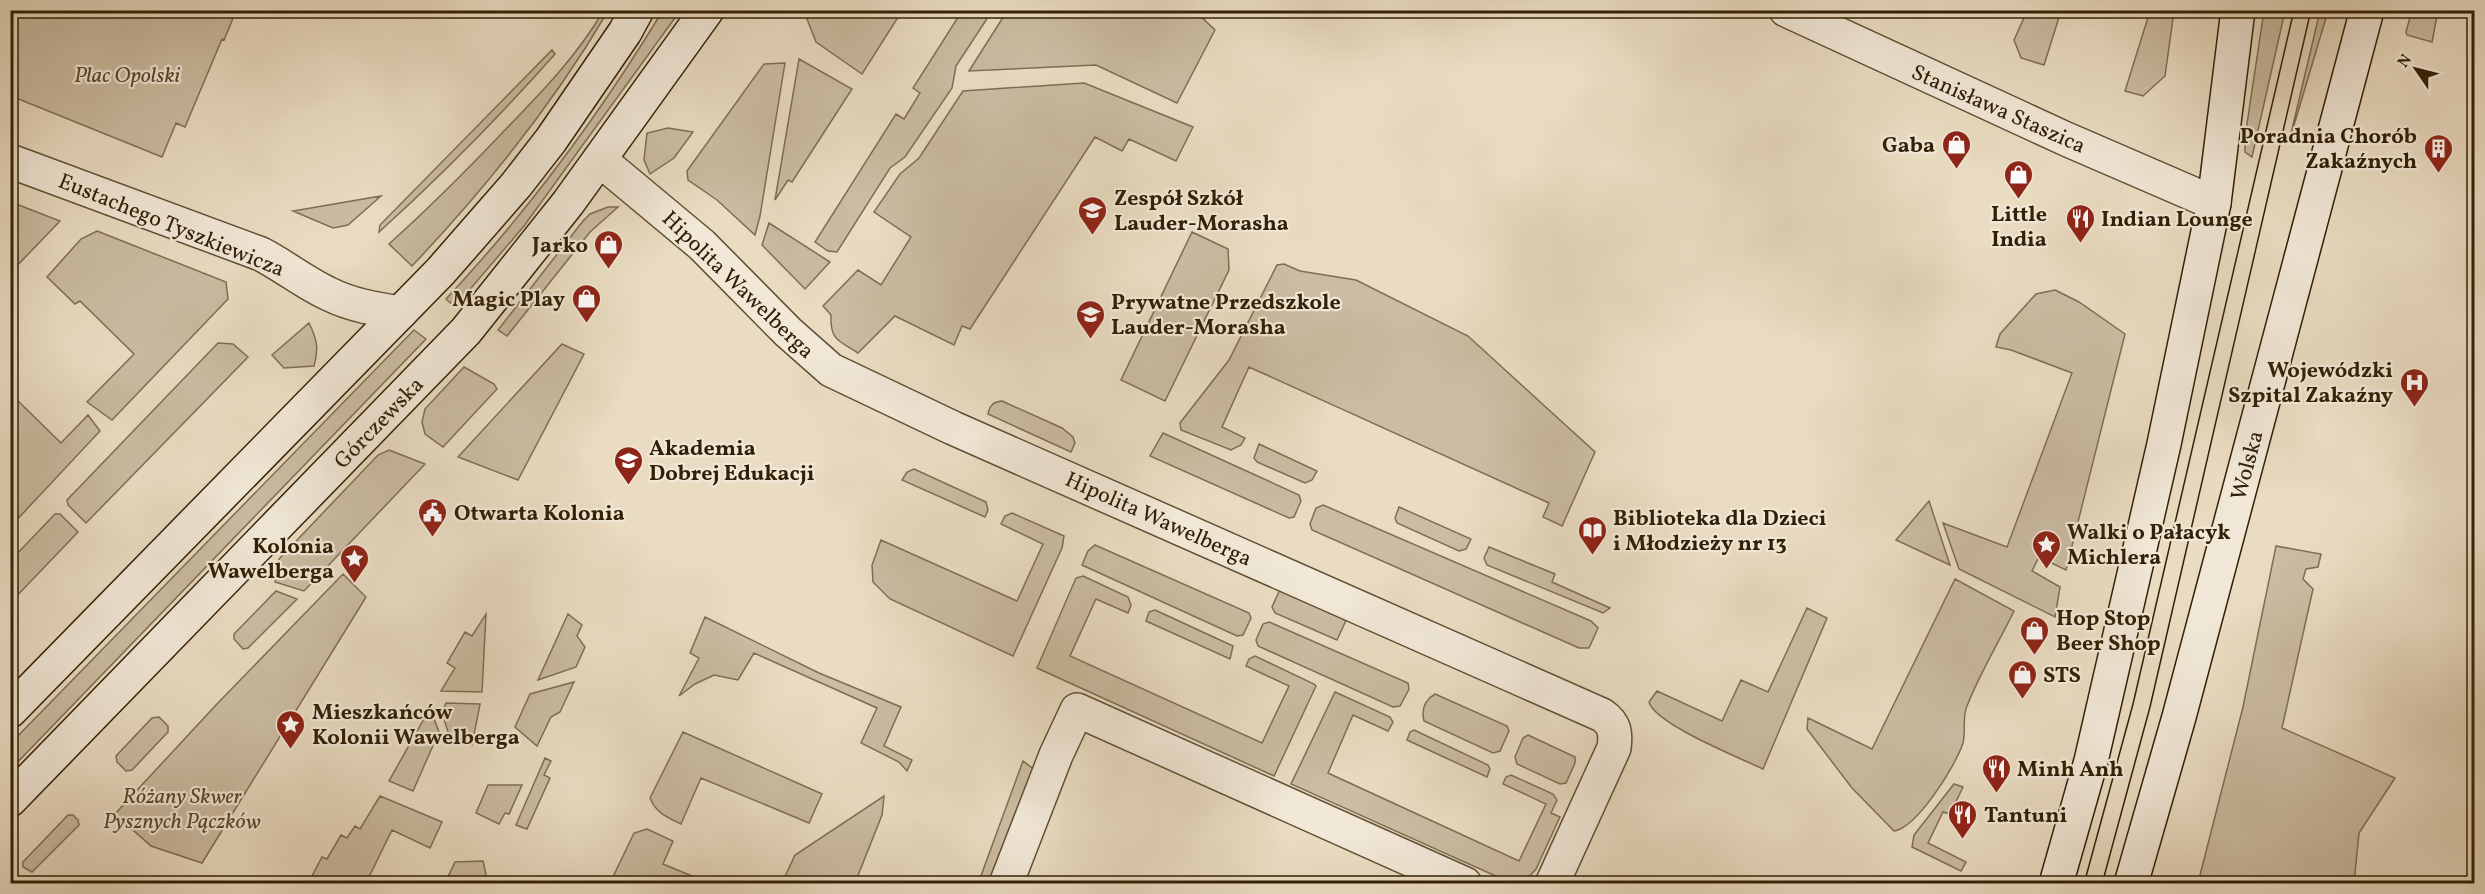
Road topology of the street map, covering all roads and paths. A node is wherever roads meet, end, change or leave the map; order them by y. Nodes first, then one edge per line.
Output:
1 (637, 10) edge
2 (707, 10) edge
3 (1786, 10) edge
4 (2238, 10) edge
5 (2367, 10) edge
6 (600, 160) junction
7 (10, 161) edge
8 (2214, 203) junction
9 (400, 313) junction
10 (10, 711) edge
11 (10, 800) edge
12 (1006, 884) edge
13 (1465, 884) edge
14 (1552, 884) edge
15 (2056, 884) edge
16 (2131, 884) edge

1 - 9 main road
2 - 6 main road, Górczewska
3 - 8 main road, Stanisława Staszica
4 - 8 main road
5 - 16 main road, Wolska
6 - 11 main road, Górczewska
6 - 14 main road, Hipolita Wawelberga
7 - 9 main road, Eustachego Tyszkiewicza
8 - 15 main road
9 - 10 main road
12 - 13 main road

